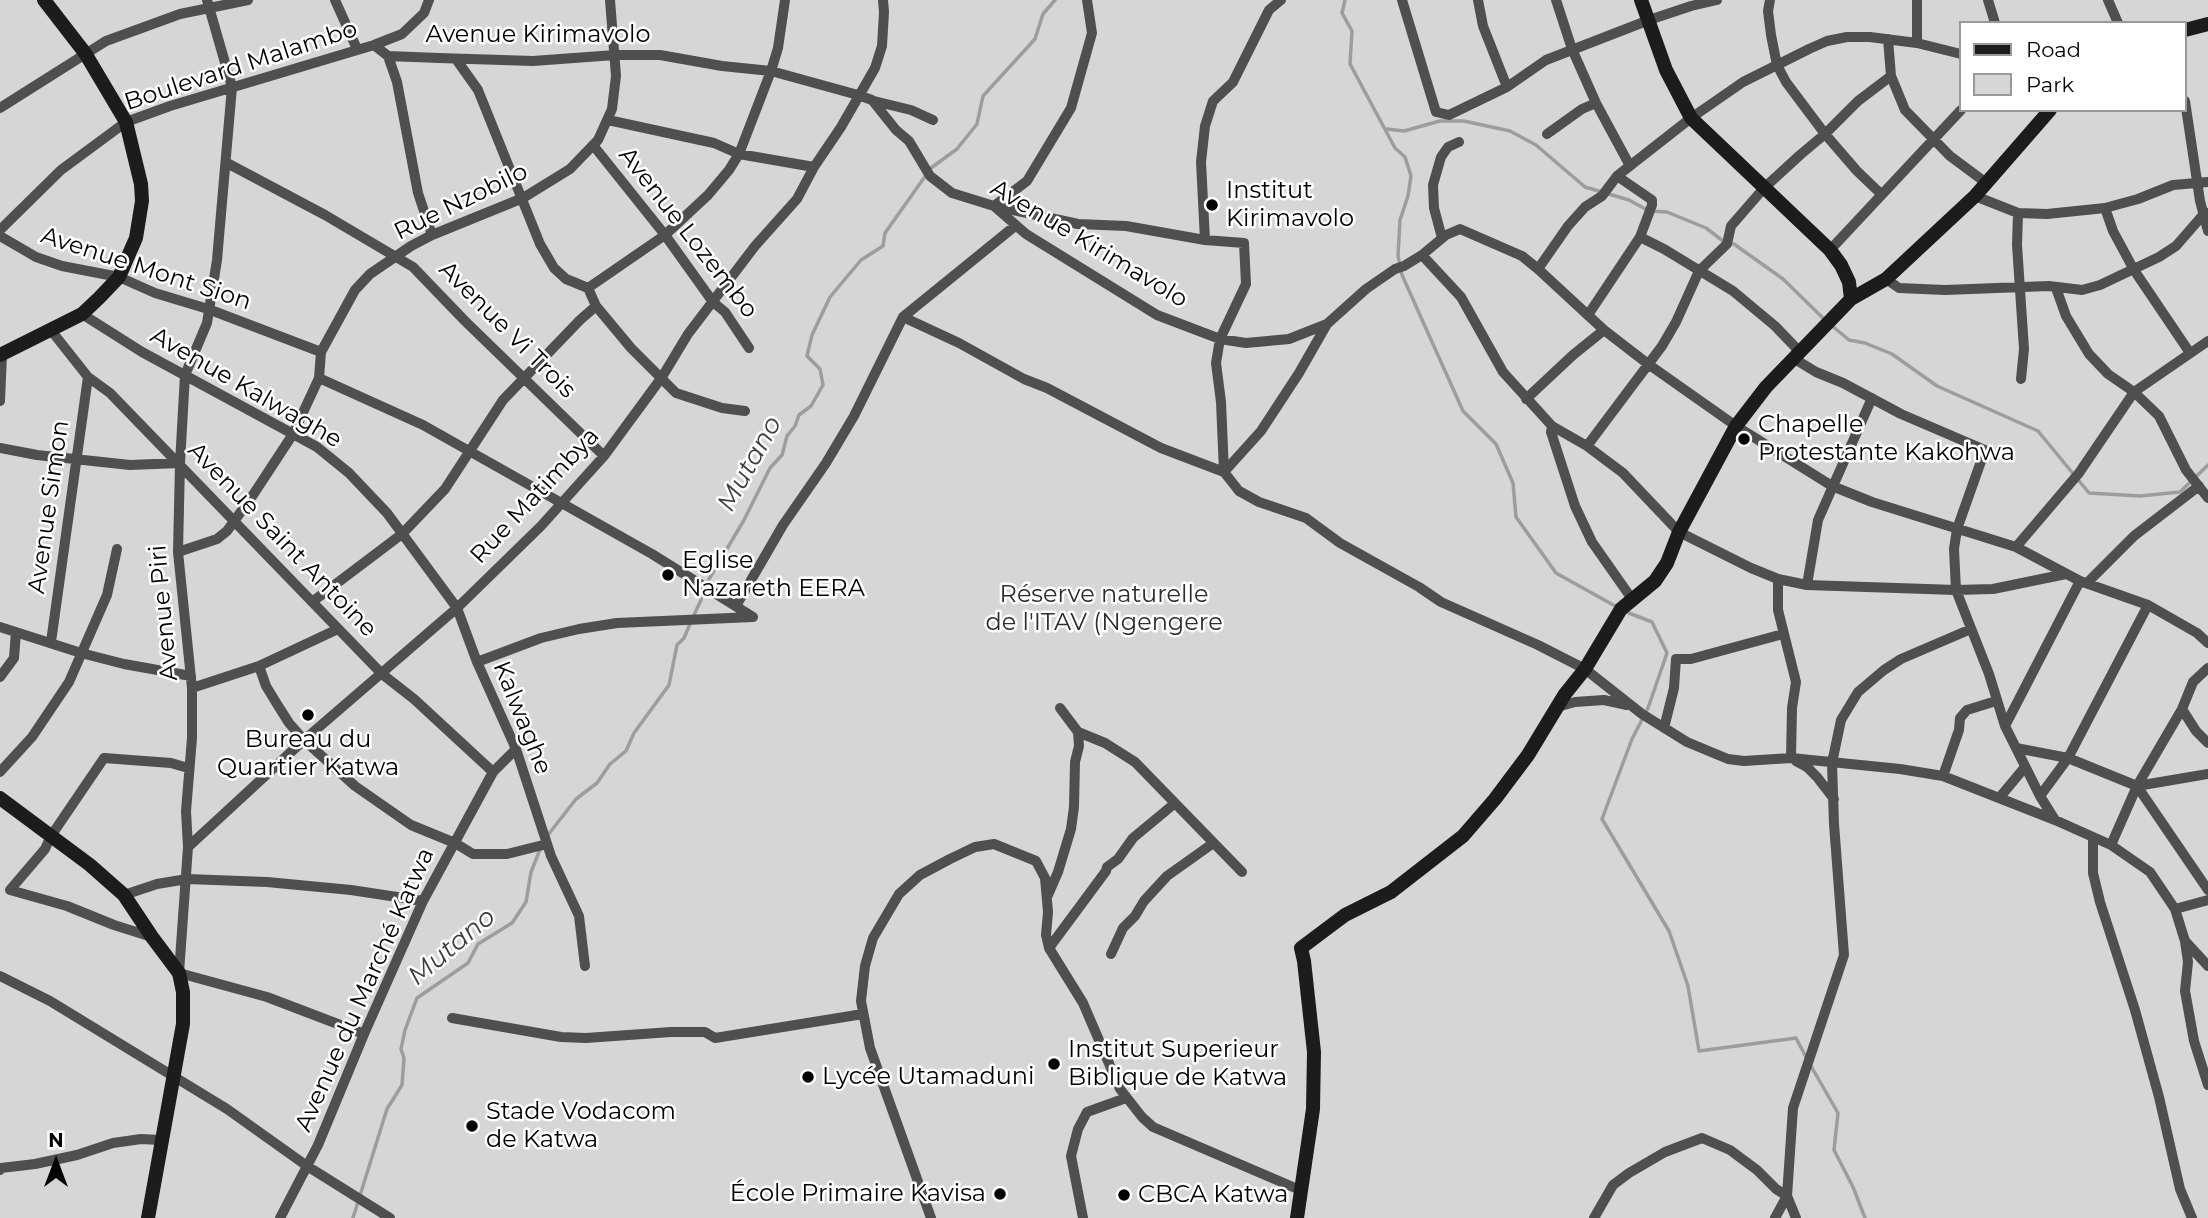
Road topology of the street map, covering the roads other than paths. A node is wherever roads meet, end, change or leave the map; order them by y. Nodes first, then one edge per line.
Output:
1 (44, 0) edge
2 (248, 0) edge
3 (335, 0) edge
4 (429, 0) edge
5 (610, 0) edge
6 (785, 0) edge
7 (883, 0) edge
8 (1087, 0) edge
9 (1281, 0) edge
10 (1402, 0) edge
11 (1478, 0) edge
12 (1556, 0) edge
13 (1641, 0) edge
14 (1717, 0) edge
15 (1770, 0) edge
16 (1917, 0) edge
17 (1988, 0) edge
18 (2108, 0) edge
19 (209, 4) edge
20 (1649, 20) junction
21 (1994, 21) edge
22 (2117, 21) edge
23 (2208, 24) edge
24 (2187, 29) edge
25 (1888, 39) junction
26 (1917, 43) junction
27 (374, 45) junction
28 (357, 49) junction
29 (1572, 49) junction
30 (85, 53) junction
31 (1960, 54) edge
32 (615, 55) junction
33 (388, 56) junction
34 (456, 59) junction
35 (1777, 65) junction
36 (771, 71) junction
37 (1892, 76) junction
38 (232, 87) junction
39 (1507, 88) junction
40 (858, 95) junction
41 (872, 100) junction
42 (1596, 103) junction
43 (0, 108) edge
44 (2187, 110) edge
45 (1960, 111) edge
46 (2048, 112) edge
47 (1691, 118) junction
48 (608, 120) junction
49 (933, 120) dead end
50 (127, 122) junction
51 (1547, 134) dead end
52 (1825, 134) junction
53 (1935, 140) junction
54 (1459, 142) dead end
55 (593, 145) junction
56 (739, 154) junction
57 (227, 163) junction
58 (1630, 166) junction
59 (814, 167) junction
60 (1613, 181) junction
61 (1986, 182) junction
62 (2203, 182) edge
63 (1764, 188) junction
64 (1881, 194) junction
65 (1975, 196) junction
66 (523, 198) junction
67 (993, 206) junction
68 (2105, 208) junction
69 (2018, 213) junction
70 (2205, 214) edge
71 (1015, 226) junction
72 (0, 230) edge
73 (2208, 230) edge
74 (432, 235) junction
75 (666, 235) junction
76 (0, 236) edge
77 (1640, 237) junction
78 (1442, 238) junction
79 (1205, 240) junction
80 (1830, 250) junction
81 (1422, 255) junction
82 (398, 256) junction
83 (1538, 269) junction
84 (2133, 270) junction
85 (1699, 271) junction
86 (118, 276) junction
87 (1886, 279) junction
88 (2021, 286) junction
89 (588, 288) junction
90 (2056, 288) junction
91 (1851, 299) junction
92 (713, 302) junction
93 (596, 306) junction
94 (208, 309) junction
95 (82, 314) junction
96 (1588, 315) junction
97 (902, 317) junction
98 (1327, 324) junction
99 (50, 329) junction
100 (1604, 330) junction
101 (1220, 339) junction
102 (2206, 347) edge
103 (749, 348) dead end
104 (321, 352) junction
105 (2190, 353) junction
106 (1, 354) edge
107 (1797, 355) junction
108 (1648, 364) junction
109 (185, 375) junction
110 (524, 376) junction
111 (88, 377) junction
112 (662, 377) junction
113 (319, 378) junction
114 (2021, 379) dead end
115 (2133, 392) junction
116 (1872, 398) junction
117 (1526, 399) junction
118 (0, 401) edge
119 (745, 411) dead end
120 (1552, 426) junction
121 (1735, 426) junction
122 (293, 434) junction
123 (1587, 446) junction
124 (0, 448) edge
125 (470, 451) junction
126 (604, 456) junction
127 (76, 458) junction
128 (180, 463) junction
129 (1224, 472) junction
130 (2193, 479) junction
131 (1832, 486) junction
132 (2208, 498) edge
133 (562, 503) junction
134 (235, 520) junction
135 (1957, 529) junction
136 (1679, 532) junction
137 (402, 534) junction
138 (2016, 547) junction
139 (117, 549) dead end
140 (178, 552) junction
141 (2066, 574) junction
142 (1778, 579) junction
143 (2083, 582) junction
144 (1807, 585) junction
145 (1955, 590) junction
146 (312, 601) junction
147 (1628, 601) junction
148 (2148, 605) junction
149 (736, 606) junction
150 (457, 608) junction
151 (0, 627) edge
152 (338, 629) junction
153 (1971, 629) junction
154 (16, 632) junction
155 (1783, 634) junction
156 (51, 642) junction
157 (2208, 643) edge
158 (81, 653) junction
159 (477, 662) junction
160 (259, 666) junction
161 (2208, 668) edge
162 (1585, 669) junction
163 (382, 674) junction
164 (191, 676) junction
165 (0, 677) edge
166 (192, 688) junction
167 (1996, 701) junction
168 (1631, 706) junction
169 (1557, 707) junction
170 (1060, 708) dead end
171 (2182, 709) junction
172 (1662, 726) junction
173 (2005, 726) junction
174 (1078, 732) junction
175 (304, 740) junction
176 (2208, 743) edge
177 (2016, 748) junction
178 (516, 749) junction
179 (1791, 758) junction
180 (2068, 758) junction
181 (1832, 763) junction
182 (2025, 767) junction
183 (188, 768) junction
184 (0, 772) edge
185 (493, 772) junction
186 (2208, 775) edge
187 (1943, 776) junction
188 (2137, 786) junction
189 (2040, 796) junction
190 (0, 797) edge
191 (2000, 797) junction
192 (1834, 799) junction
193 (1174, 804) junction
194 (2055, 820) junction
195 (51, 836) junction
196 (2093, 839) junction
197 (454, 843) junction
198 (547, 844) junction
199 (1212, 844) junction
200 (2111, 845) junction
201 (188, 847) junction
202 (1242, 872) dead end
203 (187, 879) junction
204 (2208, 890) edge
205 (124, 895) junction
206 (1048, 895) junction
207 (2208, 900) edge
208 (423, 901) junction
209 (2175, 909) junction
210 (152, 937) junction
211 (2185, 941) junction
212 (1049, 948) junction
213 (1111, 954) dead end
214 (585, 966) dead end
215 (2208, 966) edge
216 (179, 973) junction
217 (0, 976) edge
218 (863, 1014) junction
219 (452, 1018) dead end
220 (364, 1034) junction
221 (175, 1077) junction
222 (2208, 1085) edge
223 (1126, 1098) junction
224 (161, 1140) junction
225 (0, 1163) edge
226 (307, 1166) junction
227 (0, 1169) edge
228 (1300, 1190) junction
229 (1787, 1196) junction
230 (148, 1218) edge
231 (280, 1218) edge
232 (390, 1218) edge
233 (931, 1218) edge
234 (1083, 1218) edge
235 (1297, 1218) edge
236 (1594, 1218) edge
237 (1775, 1218) edge
238 (1796, 1218) edge
239 (2192, 1218) edge

1 - 30 street
2 - 19 street
3 - 28 street
4 - 27 street, Boulevard Malambo
5 - 32 street, Rue Nzobilo
6 - 36 street
7 - 40 street, Rue Matimbya
8 - 67 street
9 - 79 street
10 - 39 street
11 - 39 street
12 - 29 street
13 - 20 street
14 - 20 street
15 - 35 street
16 - 26 street
17 - 21 street
18 - 22 street
19 - 30 street
19 - 38 street, Avenue Piri
20 - 29 street
20 - 47 street
23 - 24 street
25 - 26 street
25 - 35 street
25 - 37 street
26 - 31 street
27 - 28 street, Boulevard Malambo
27 - 33 street
28 - 38 street, Boulevard Malambo
29 - 39 street
29 - 42 street
30 - 43 street
30 - 50 street
32 - 34 street, Avenue Kirimavolo
32 - 36 street, Avenue Kirimavolo
32 - 48 street, Rue Nzobilo
33 - 34 street, Avenue Kirimavolo
33 - 74 street
34 - 66 street
35 - 47 street
35 - 52 street
36 - 40 street, Avenue Kirimavolo
36 - 56 street
37 - 52 street
37 - 53 street
38 - 50 street, Boulevard Malambo
38 - 57 street, Avenue Piri
40 - 41 street, Avenue Kirimavolo
40 - 59 street, Rue Matimbya
41 - 49 street
41 - 67 street, Avenue Kirimavolo
42 - 51 street
42 - 58 street
44 - 62 street
45 - 53 street
46 - 61 street
47 - 58 street
47 - 63 street
48 - 55 street, Rue Nzobilo
48 - 56 street
50 - 72 street, Boulevard Malambo
50 - 86 street
52 - 63 street
52 - 64 street
53 - 61 street
53 - 64 street
54 - 78 street
55 - 66 street, Rue Nzobilo
55 - 75 street, Avenue Lozembo
56 - 59 street
56 - 75 street
57 - 82 street, Avenue Vi Trois
57 - 94 street, Avenue Piri
58 - 60 street
59 - 92 street, Rue Matimbya
60 - 77 street
60 - 83 street
61 - 65 street
62 - 68 street
62 - 70 street
63 - 80 street
63 - 85 street
64 - 80 street
65 - 69 street
65 - 87 street
66 - 74 street, Rue Nzobilo
66 - 89 street
67 - 71 street, Avenue Kirimavolo
67 - 79 street
68 - 69 street
68 - 84 street
69 - 88 street
70 - 73 street
70 - 84 street
71 - 97 street
71 - 101 street, Avenue Kirimavolo
74 - 82 street, Rue Nzobilo
75 - 89 street
75 - 92 street, Avenue Lozembo
76 - 86 street, Avenue Mont Sion
77 - 85 street
77 - 96 street
78 - 81 street
78 - 83 street
79 - 101 street
80 - 91 street
81 - 98 street
81 - 117 street
82 - 104 street, Rue Nzobilo
82 - 110 street, Avenue Vi Trois
83 - 96 street
84 - 90 street
84 - 105 street
85 - 107 street
85 - 108 street
86 - 94 street, Avenue Mont Sion
86 - 95 street
87 - 88 street
87 - 91 street
88 - 90 street
88 - 114 street
89 - 93 street
90 - 115 street
91 - 107 street
92 - 103 street, Avenue Lozembo
92 - 112 street, Rue Matimbya
93 - 110 street
93 - 112 street
94 - 104 street, Avenue Mont Sion
94 - 109 street, Avenue Piri
95 - 99 street
95 - 109 street, Avenue Kalwaghe
96 - 100 street
97 - 129 street
97 - 149 street
98 - 101 street, Avenue Kirimavolo
98 - 129 street
99 - 106 street
99 - 111 street, Avenue Saint Antoine
100 - 108 street
100 - 117 street
101 - 129 street
102 - 105 street
104 - 113 street, Rue Nzobilo
105 - 115 street
106 - 118 street
107 - 116 street
107 - 121 street
108 - 121 street
108 - 123 street
109 - 122 street, Avenue Kalwaghe
109 - 128 street, Avenue Piri
110 - 125 street
110 - 126 street, Avenue Vi Trois
111 - 127 street, Avenue Simon
111 - 128 street, Avenue Saint Antoine
112 - 119 street
112 - 126 street, Rue Matimbya
113 - 122 street, Rue Nzobilo
113 - 125 street
115 - 130 street
115 - 138 street
116 - 131 street
116 - 135 street
117 - 120 street
120 - 123 street
120 - 147 street
121 - 131 street
121 - 136 street
122 - 134 street, Rue Nzobilo
122 - 137 street, Avenue Kalwaghe
123 - 136 street
124 - 127 street
125 - 133 street
125 - 137 street
126 - 133 street, Rue Matimbya
127 - 128 street
127 - 156 street, Avenue Simon
128 - 134 street, Avenue Saint Antoine
128 - 140 street, Avenue Piri
129 - 162 street
130 - 132 street
130 - 143 street
131 - 135 street
131 - 144 street
133 - 149 street
133 - 150 street, Rue Matimbya
134 - 140 street, Rue Nzobilo
134 - 146 street, Avenue Saint Antoine
135 - 138 street
135 - 145 street
136 - 142 street
136 - 147 street
137 - 146 street
137 - 150 street, Avenue Kalwaghe
138 - 141 street
139 - 158 street
140 - 164 street, Avenue Piri
141 - 143 street
141 - 145 street
142 - 144 street
142 - 155 street
143 - 148 street
143 - 173 street
144 - 145 street
145 - 153 street
146 - 152 street, Avenue Saint Antoine
147 - 162 street
148 - 157 street
148 - 180 street
149 - 159 street
150 - 159 street, Kalwaghe
150 - 163 street, Rue Matimbya
151 - 154 street
152 - 160 street
152 - 163 street, Avenue Saint Antoine
153 - 167 street
153 - 181 street
154 - 156 street
154 - 165 street
155 - 172 street
155 - 179 street
156 - 158 street
158 - 164 street
158 - 184 street
159 - 178 street, Kalwaghe
160 - 166 street
160 - 175 street
161 - 171 street
162 - 168 street
162 - 169 street
163 - 175 street, Rue Matimbya
163 - 185 street, Avenue Saint Antoine
164 - 166 street, Avenue Piri
166 - 183 street, Avenue Piri
167 - 173 street
167 - 187 street
168 - 169 street
168 - 172 street
169 - 228 street
170 - 174 street
171 - 176 street
171 - 188 street
172 - 179 street
173 - 177 street
174 - 193 street
174 - 206 street
175 - 197 street
175 - 201 street, Rue Matimbya
177 - 180 street
177 - 182 street
178 - 185 street, Avenue du Marché Katwa
178 - 198 street, Kalwaghe
179 - 181 street
179 - 192 street
180 - 188 street
180 - 189 street
181 - 187 street
181 - 192 street
182 - 189 street
182 - 191 street
183 - 195 street
183 - 201 street, Avenue Piri
185 - 197 street, Avenue du Marché Katwa
186 - 188 street
187 - 191 street
188 - 200 street
188 - 204 street
189 - 194 street
190 - 195 street
191 - 194 street
192 - 229 street
193 - 199 street
193 - 212 street
194 - 196 street
195 - 205 street
195 - 210 street
196 - 200 street
196 - 239 street
197 - 198 street
197 - 208 street, Avenue du Marché Katwa
198 - 214 street, Kalwaghe
199 - 202 street
199 - 213 street
200 - 209 street
201 - 203 street
203 - 205 street
203 - 208 street
203 - 216 street
205 - 210 street
206 - 212 street
206 - 218 street
207 - 209 street
208 - 220 street, Avenue du Marché Katwa
209 - 211 street
210 - 216 street
211 - 215 street
211 - 222 street
212 - 223 street
216 - 220 street
216 - 221 street
217 - 221 street
218 - 219 street
218 - 233 street
220 - 226 street, Avenue du Marché Katwa
221 - 224 street
221 - 226 street
223 - 228 street
223 - 234 street
224 - 227 street
224 - 230 street
225 - 227 street
226 - 231 street, Avenue du Marché Katwa
226 - 232 street
228 - 235 street
229 - 236 street
229 - 237 street
229 - 238 street

